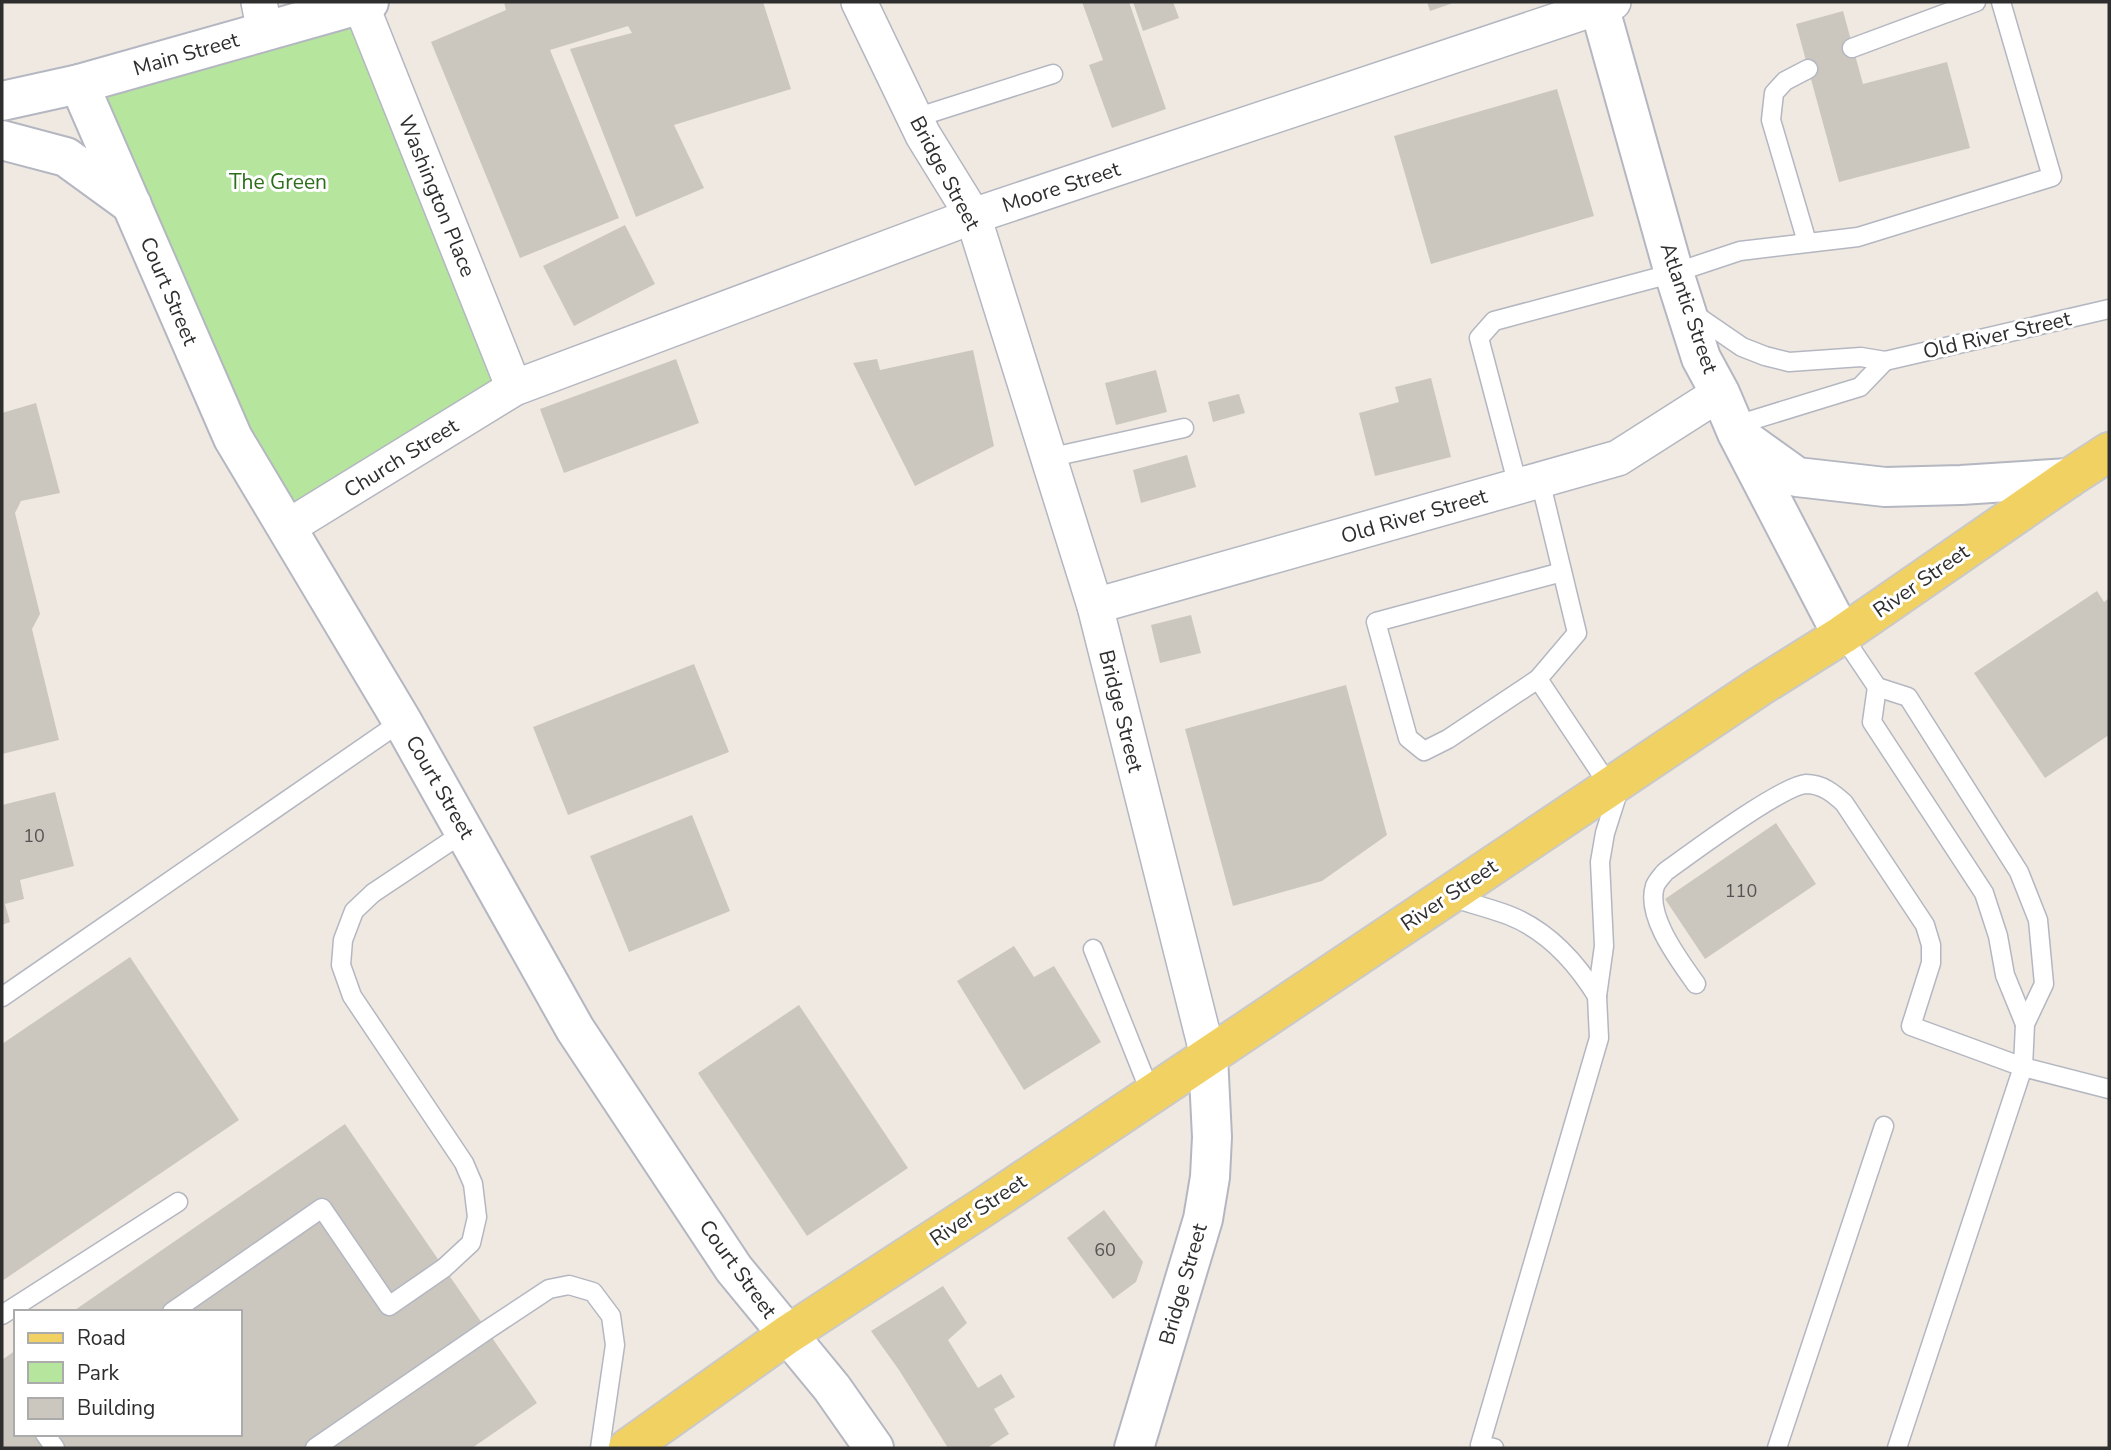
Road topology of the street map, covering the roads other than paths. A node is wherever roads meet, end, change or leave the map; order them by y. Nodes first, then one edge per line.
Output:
1 (859, 2) edge
2 (1976, 2) edge
3 (2001, 2) edge
4 (365, 3) edge
5 (1603, 3) edge
6 (262, 17) edge
7 (1852, 48) dead end
8 (1808, 69) dead end
9 (1053, 74) dead end
10 (79, 84) junction
11 (2, 101) edge
12 (915, 118) junction
13 (2, 140) edge
14 (133, 205) junction
15 (973, 216) junction
16 (1807, 242) junction
17 (1680, 290) junction
18 (2109, 309) edge
19 (1885, 360) junction
20 (514, 388) junction
21 (1730, 417) junction
22 (1184, 428) dead end
23 (2109, 452) edge
24 (1048, 458) junction
25 (2068, 478) junction
26 (1529, 483) junction
27 (288, 527) junction
28 (1562, 572) junction
29 (1095, 606) junction
30 (1842, 635) junction
31 (1538, 679) junction
32 (1877, 687) junction
33 (402, 720) junction
34 (1616, 783) junction
35 (466, 831) junction
36 (1446, 896) junction
37 (1093, 949) dead end
38 (1696, 984) dead end
39 (1597, 996) junction
40 (2, 997) edge
41 (2025, 1024) junction
42 (1208, 1056) junction
43 (2023, 1067) junction
44 (2109, 1089) edge
45 (1152, 1094) junction
46 (1884, 1126) dead end
47 (178, 1202) dead end
48 (175, 1310) edge
49 (2, 1315) edge
50 (787, 1335) junction
51 (315, 1448) edge
52 (600, 1448) edge
53 (628, 1448) edge
54 (874, 1448) edge
55 (1134, 1448) edge
56 (1493, 1448) edge
57 (1777, 1448) edge
58 (1896, 1448) edge

1 - 12 street, Bridge Street
2 - 7 lane
3 - 16 lane
4 - 6 main road, Main Street
4 - 20 street, Washington Place
5 - 15 street, Moore Street
5 - 17 main road, Atlantic Street
6 - 10 main road, Main Street
8 - 16 lane
9 - 12 lane
10 - 11 main road, Main Street
10 - 14 main road, Court Street
12 - 15 street, Bridge Street
13 - 14 main road
14 - 27 main road, Court Street
15 - 20 street, Moore Street
15 - 24 street, Bridge Street
16 - 17 lane
17 - 19 lane, Old River Street
17 - 21 main road, Atlantic Street
17 - 26 lane
18 - 19 lane, Old River Street
19 - 21 lane, Old River Street
20 - 27 street, Church Street
21 - 25 main road
21 - 26 street, Old River Street
21 - 30 main road, Atlantic Street
22 - 24 lane
23 - 25 main road, River Street
24 - 29 street, Bridge Street
25 - 30 main road, River Street
26 - 28 lane
26 - 29 street, Old River Street
27 - 33 main road, Court Street
28 - 31 lane
28 - 31 lane
29 - 42 street, Bridge Street
30 - 32 lane
30 - 34 main road, River Street
31 - 34 lane
32 - 41 lane
32 - 41 lane
33 - 35 main road, Court Street
33 - 40 lane
34 - 36 main road, River Street
34 - 39 lane
35 - 48 lane
35 - 50 main road, Court Street
36 - 39 lane
36 - 42 main road, River Street
37 - 45 lane
38 - 43 lane
39 - 56 lane
41 - 43 lane
42 - 45 main road, River Street
42 - 55 main road, Bridge Street
43 - 44 lane
43 - 58 lane
45 - 50 main road, River Street
46 - 57 lane
47 - 49 lane
50 - 53 main road, River Street
50 - 54 main road, Court Street
51 - 52 lane

